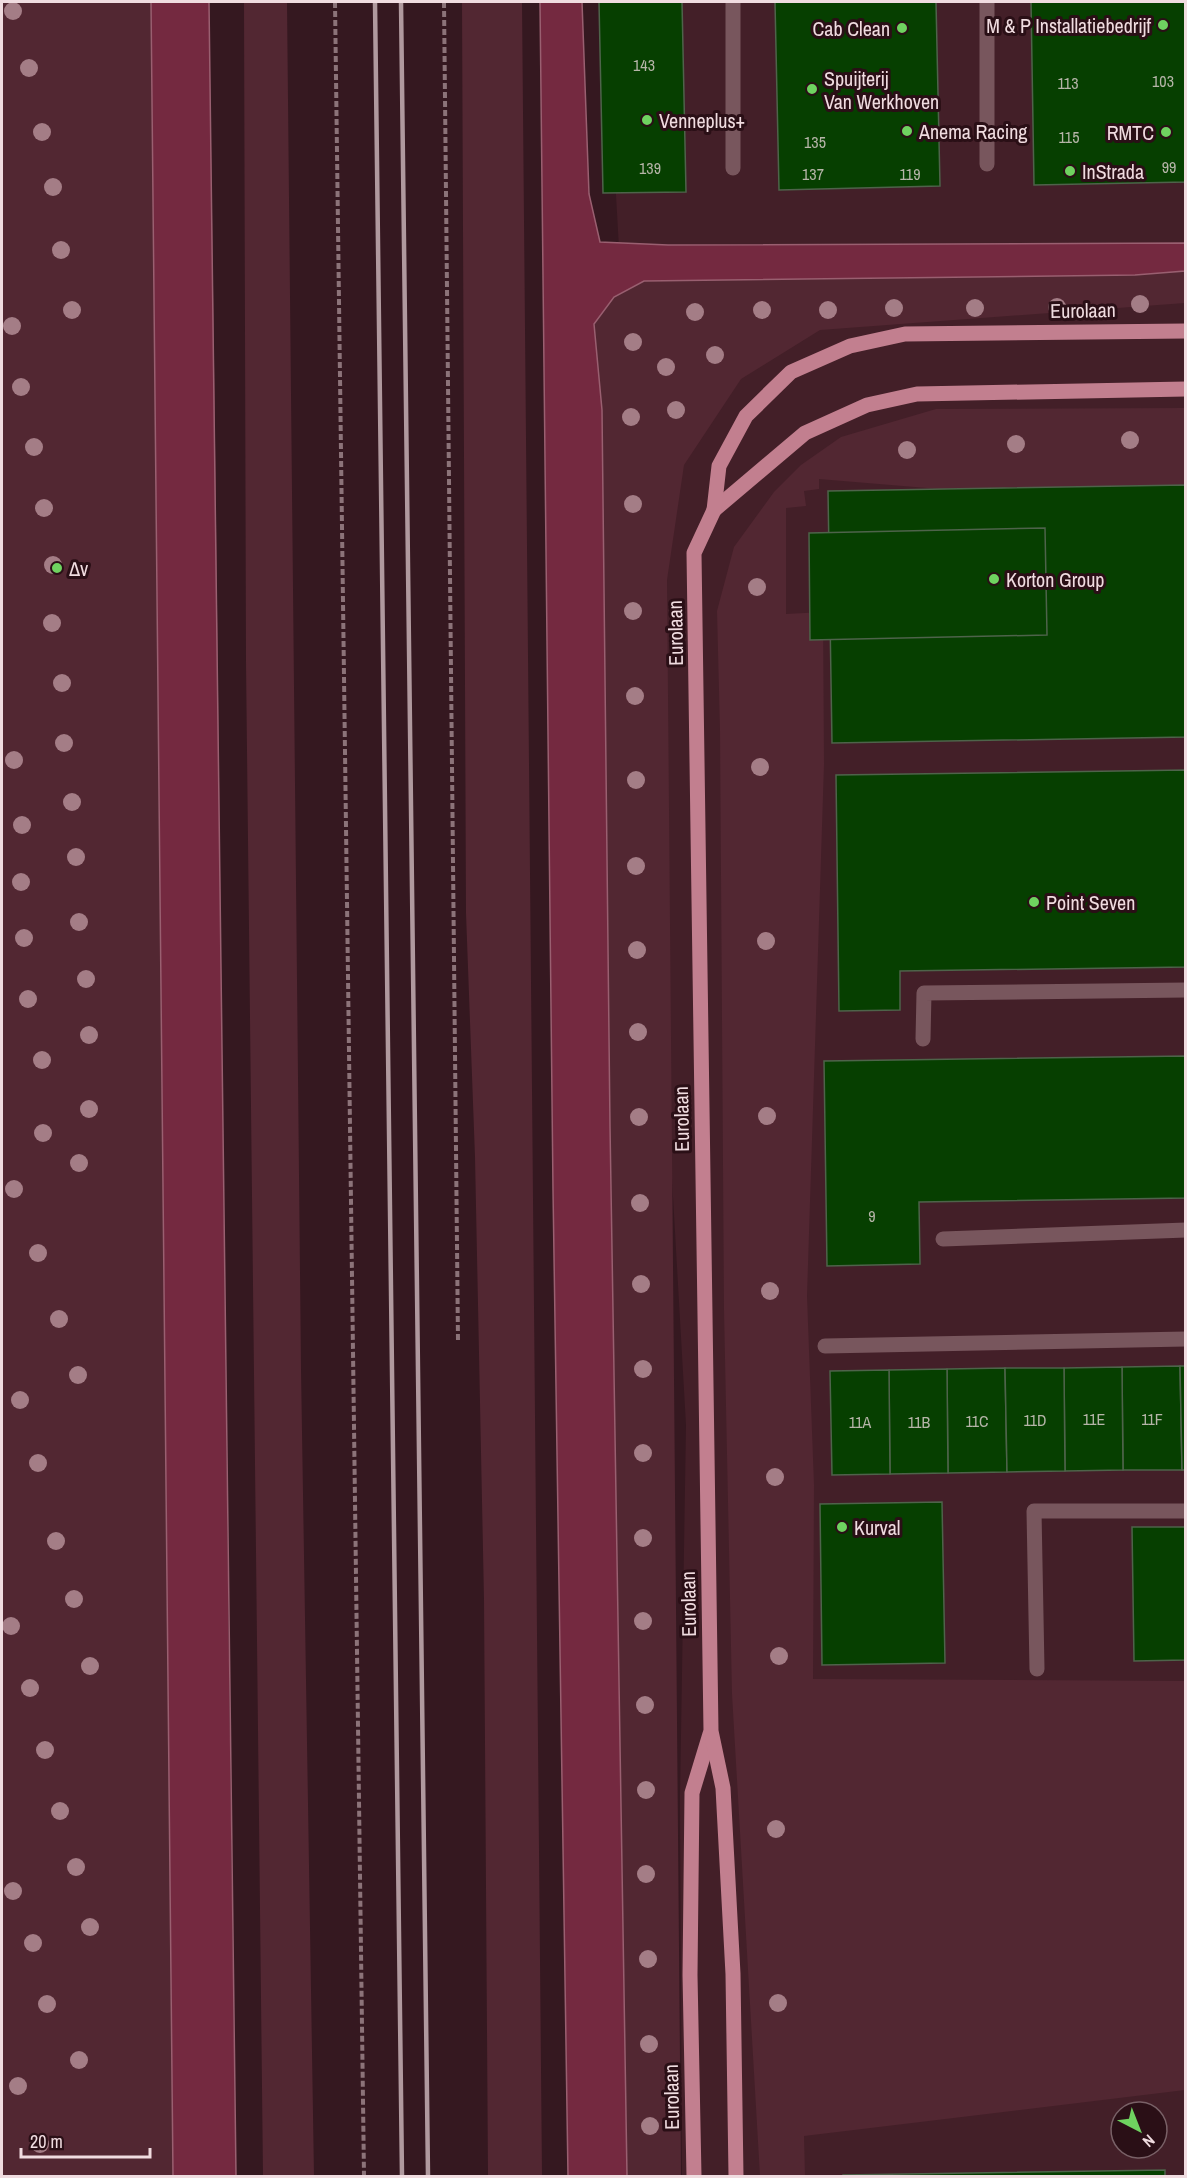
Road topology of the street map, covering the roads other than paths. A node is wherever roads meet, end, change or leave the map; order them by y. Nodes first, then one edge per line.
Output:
1 (733, 2) edge
2 (987, 2) edge
3 (987, 164) dead end
4 (733, 168) dead end
5 (1185, 331) edge
6 (1185, 389) edge
7 (714, 510) junction
8 (1185, 990) edge
9 (923, 1040) dead end
10 (1185, 1230) edge
11 (943, 1239) dead end
12 (1185, 1339) edge
13 (825, 1346) dead end
14 (1185, 1511) edge
15 (1037, 1669) dead end
16 (711, 1731) junction
17 (694, 2176) edge
18 (736, 2176) edge

1 - 4 lane
2 - 3 lane
5 - 7 main road, Eurolaan
6 - 7 main road, Eurolaan
7 - 16 main road, Eurolaan
8 - 9 lane
10 - 11 lane
12 - 13 lane
14 - 15 lane
16 - 17 main road, Eurolaan
16 - 18 main road, Eurolaan

